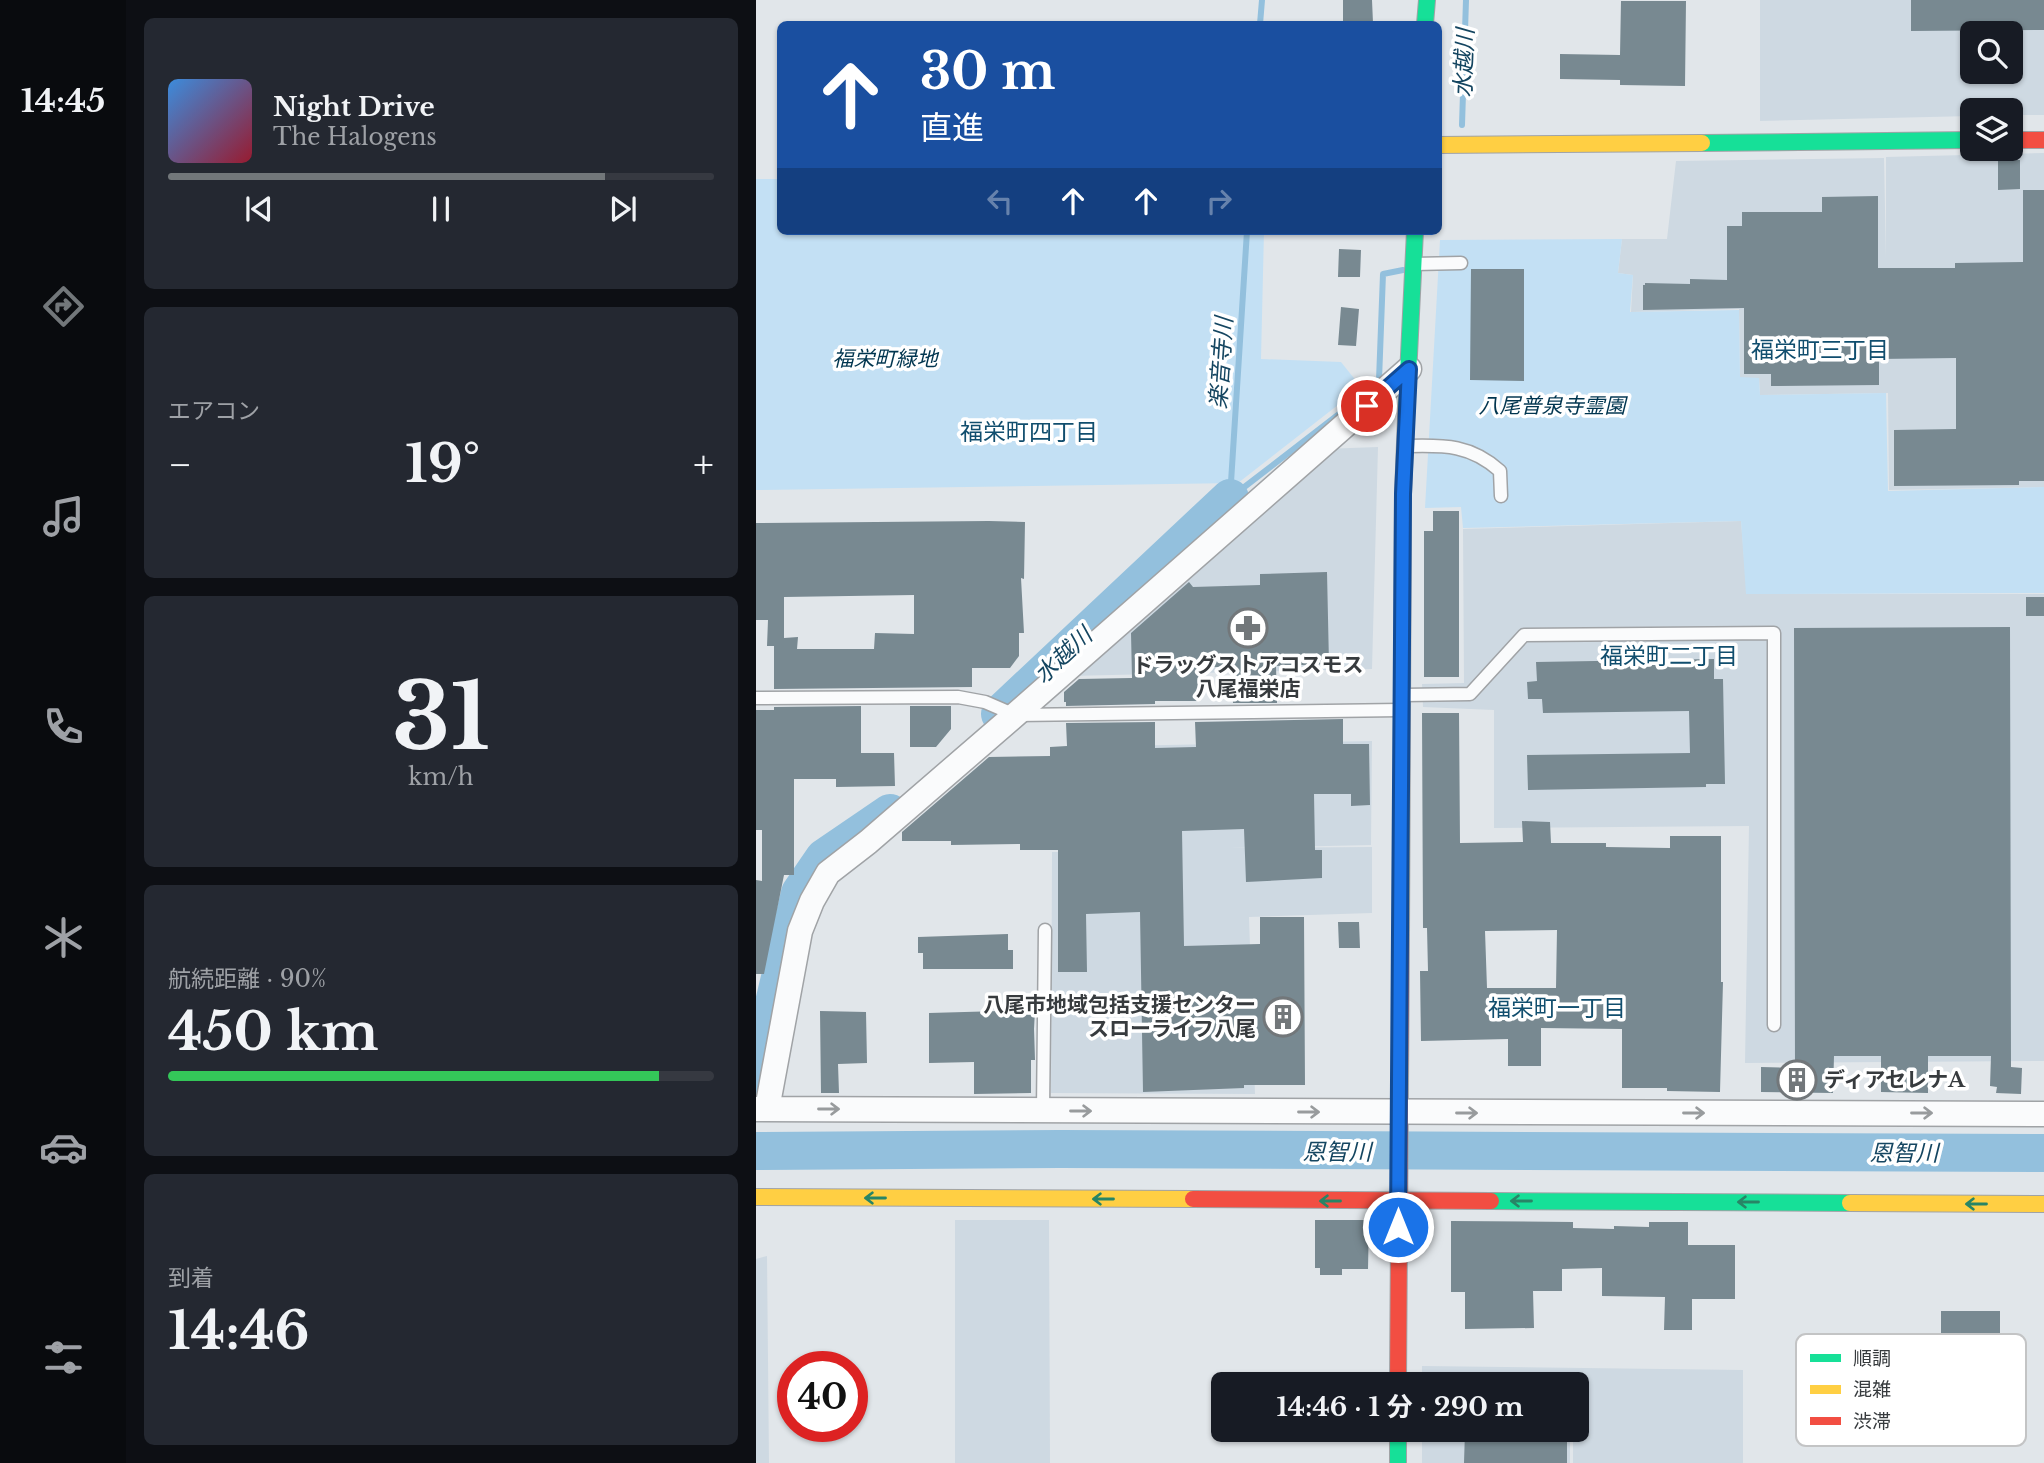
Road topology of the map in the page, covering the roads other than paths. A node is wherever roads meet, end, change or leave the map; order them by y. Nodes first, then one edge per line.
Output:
1 (1427, 0) edge
2 (1425, 21) edge
3 (1960, 140) edge
4 (2023, 140) edge
5 (2044, 140) edge
6 (1442, 145) edge
7 (1415, 235) edge
8 (1461, 263) dead end
9 (1414, 264) junction
10 (1409, 369) junction
11 (1405, 446) junction
12 (1501, 496) dead end
13 (756, 698) edge
14 (1401, 703) junction
15 (1012, 714) junction
16 (1045, 930) dead end
17 (1774, 1025) dead end
18 (761, 1109) edge
19 (1043, 1110) junction
20 (2044, 1114) edge
21 (1399, 1119) junction
22 (756, 1197) edge
23 (1398, 1197) junction
24 (2044, 1204) edge
25 (1398, 1372) edge
26 (1398, 1442) edge
27 (1398, 1463) edge

1 - 2 street
3 - 6 street
4 - 5 street
7 - 9 street
8 - 9 lane
9 - 10 street
10 - 11 street
10 - 15 street
11 - 12 lane
11 - 14 street
13 - 15 lane
14 - 15 lane
14 - 17 lane
14 - 21 street
15 - 18 street
16 - 19 lane
18 -> 19 street
19 -> 21 street
21 -> 20 street
21 - 23 street
23 -> 22 street
24 -> 23 street
23 - 25 street
26 - 27 street

